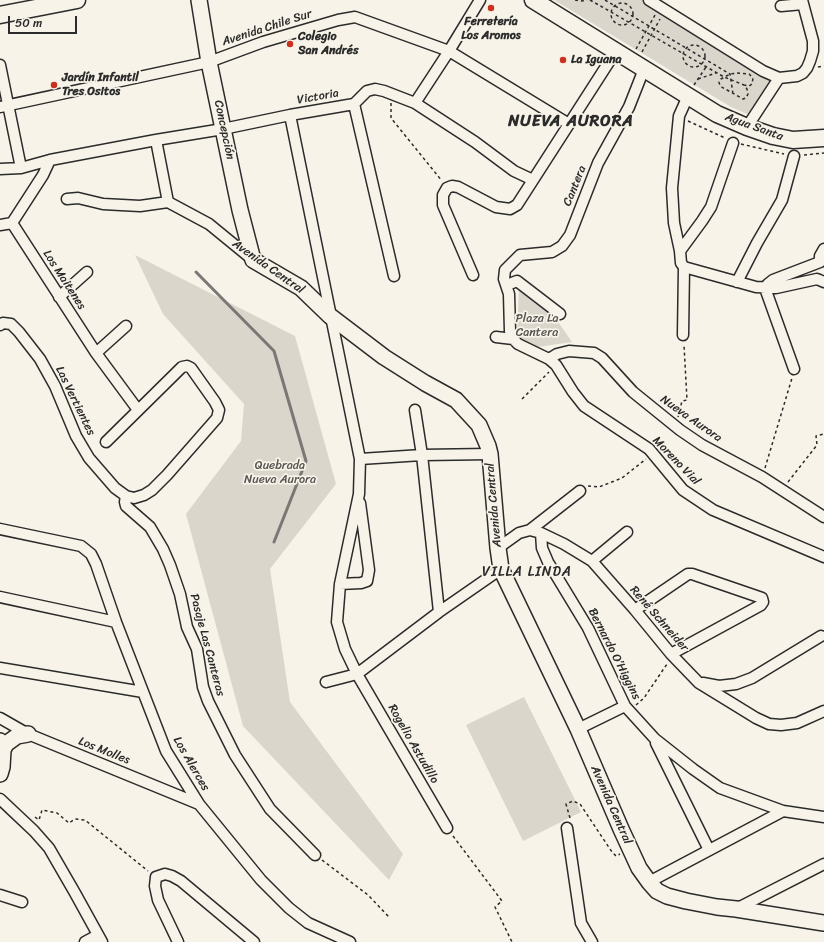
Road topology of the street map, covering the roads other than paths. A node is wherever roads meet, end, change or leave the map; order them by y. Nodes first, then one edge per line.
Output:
1 (77, 0) edge
2 (198, 0) edge
3 (480, 0) edge
4 (533, 0) edge
5 (649, 0) edge
6 (803, 2) edge
7 (22, 5) edge
8 (780, 6) dead end
9 (0, 15) edge
10 (616, 51) junction
11 (449, 52) junction
12 (209, 62) junction
13 (0, 65) edge
14 (644, 69) junction
15 (779, 78) junction
16 (691, 91) junction
17 (415, 103) junction
18 (354, 104) junction
19 (4, 106) edge
20 (290, 115) junction
21 (569, 124) junction
22 (747, 127) junction
23 (223, 129) junction
24 (824, 138) edge
25 (156, 140) junction
26 (733, 143) road end
27 (794, 156) dead end
28 (50, 160) junction
29 (21, 168) junction
30 (0, 169) edge
31 (533, 180) junction
32 (67, 199) dead end
33 (168, 202) junction
34 (12, 224) junction
35 (0, 225) edge
36 (824, 249) edge
37 (680, 251) junction
38 (253, 260) junction
39 (822, 262) edge
40 (684, 267) junction
41 (87, 272) dead end
42 (473, 275) dead end
43 (394, 276) dead end
44 (506, 282) junction
45 (737, 282) junction
46 (824, 282) edge
47 (765, 288) junction
48 (59, 297) junction
49 (560, 314) dead end
50 (330, 316) junction
51 (0, 325) edge
52 (126, 326) dead end
53 (683, 335) road end
54 (496, 337) dead end
55 (513, 339) junction
56 (96, 352) junction
57 (553, 362) junction
58 (794, 369) road end
59 (138, 410) junction
60 (415, 410) dead end
61 (106, 442) dead end
62 (490, 454) junction
63 (422, 455) junction
64 (360, 460) junction
65 (580, 491) road end
66 (359, 494) junction
67 (126, 496) junction
68 (824, 517) edge
69 (0, 530) edge
70 (530, 530) junction
71 (627, 532) dead end
72 (541, 533) junction
73 (498, 548) junction
74 (824, 557) edge
75 (592, 561) junction
76 (501, 569) junction
77 (340, 584) junction
78 (0, 597) edge
79 (635, 610) junction
80 (439, 612) junction
81 (116, 622) junction
82 (821, 636) dead end
83 (672, 655) junction
84 (0, 668) edge
85 (357, 674) junction
86 (326, 682) dead end
87 (699, 683) junction
88 (143, 692) junction
89 (627, 709) junction
90 (824, 711) edge
91 (0, 718) edge
92 (578, 729) junction
93 (28, 734) junction
94 (655, 739) junction
95 (2, 745) edge
96 (0, 774) edge
97 (0, 800) edge
98 (199, 804) junction
99 (783, 811) junction
100 (824, 817) edge
101 (447, 828) road end
102 (567, 829) road end
103 (709, 850) junction
104 (315, 855) road end
105 (824, 864) edge
106 (649, 882) junction
107 (0, 895) edge
108 (22, 902) dead end
109 (736, 909) junction
110 (824, 923) edge
111 (100, 938) edge
112 (85, 942) edge
113 (178, 942) edge
114 (254, 942) edge
115 (350, 942) edge
116 (592, 942) edge

1 - 7 main road
2 - 12 street, Concepción
3 - 11 street
4 - 10 main road, Agua Santa
5 - 15 street
6 - 8 street
6 - 15 street
7 - 9 main road
10 - 14 main road, Agua Santa
10 - 21 street
11 - 12 street, Avenida Chile Sur
11 - 17 street
11 - 21 street, Avenida Chile Sur
12 - 19 street, Avenida Chile Sur
12 - 23 street, Concepción
13 - 19 street
14 - 16 main road, Agua Santa
14 - 44 street, Cantera
15 - 22 street
16 - 22 main road, Agua Santa
16 - 37 street
17 - 18 street, Victoria
17 - 31 street, Victoria
18 - 20 street, Victoria
18 - 43 street
19 - 29 street
20 - 23 street, Victoria
20 - 50 street, Rogelio Astudillo
21 - 31 street
22 - 24 main road, Agua Santa
23 - 25 street, Victoria
23 - 38 street, Concepción
25 - 28 street, Victoria
25 - 33 street
26 - 37 street
27 - 45 street
28 - 29 street, Victoria
28 - 34 street
29 - 30 street, Victoria
31 - 42 street
32 - 33 street
33 - 38 street, Avenida Central
34 - 35 street
34 - 48 street, Los Maitenes
36 - 39 street
37 - 40 street
38 - 50 street, Avenida Central
39 - 47 street
40 - 45 street
40 - 53 street
41 - 48 street
44 - 49 street
44 - 55 street
45 - 47 street
46 - 47 street
47 - 58 street
48 - 56 street, Los Maitenes
50 - 62 street, Avenida Central
50 - 64 street, Rogelio Astudillo
51 - 67 street, Las Vertientes
52 - 56 street
54 - 55 street
55 - 57 street
56 - 59 street, Los Maitenes
57 - 68 street, Nueva Aurora
57 - 74 street, Moreno Vial
59 - 61 street
59 - 67 street
60 - 63 street
62 - 63 street
62 - 73 street, Avenida Central
63 - 64 street
63 - 80 street
64 - 66 street, Rogelio Astudillo
65 - 70 street
66 - 77 street, Rogelio Astudillo
66 - 77 street, Rogelio Astudillo
67 - 104 street, Pasaje Las Canteras
69 - 81 street, Los Alerces
70 - 72 street, René Schneider
70 - 73 street
71 - 75 street
72 - 75 street, René Schneider
72 - 89 street, Bernardo O’Higgins
73 - 76 street, Avenida Central
75 - 79 street, René Schneider
76 - 80 street
76 - 92 street, Avenida Central
77 - 85 street, Rogelio Astudillo
78 - 81 street
79 - 83 street, René Schneider
79 - 83 street
80 - 85 street
81 - 88 street, Los Alerces
82 - 87 street
83 - 87 street, René Schneider
84 - 88 street
85 - 86 street
85 - 101 street, Rogelio Astudillo
87 - 90 street, René Schneider
88 - 98 street, Los Alerces
89 - 92 street
89 - 94 street, Bernardo O’Higgins
91 - 93 street, Los Molles
92 - 106 street, Avenida Central
93 - 95 street
93 - 98 street, Los Molles
94 - 99 street, Bernardo O’Higgins
94 - 103 street
95 - 96 street
97 - 111 street
98 - 115 street, Los Alerces
99 - 100 street, Bernardo O’Higgins
99 - 103 street
102 - 116 street
103 - 106 street
105 - 109 street
106 - 109 street, Avenida Central
107 - 108 street
109 - 110 street, Avenida Central
111 - 112 street
113 - 114 street

